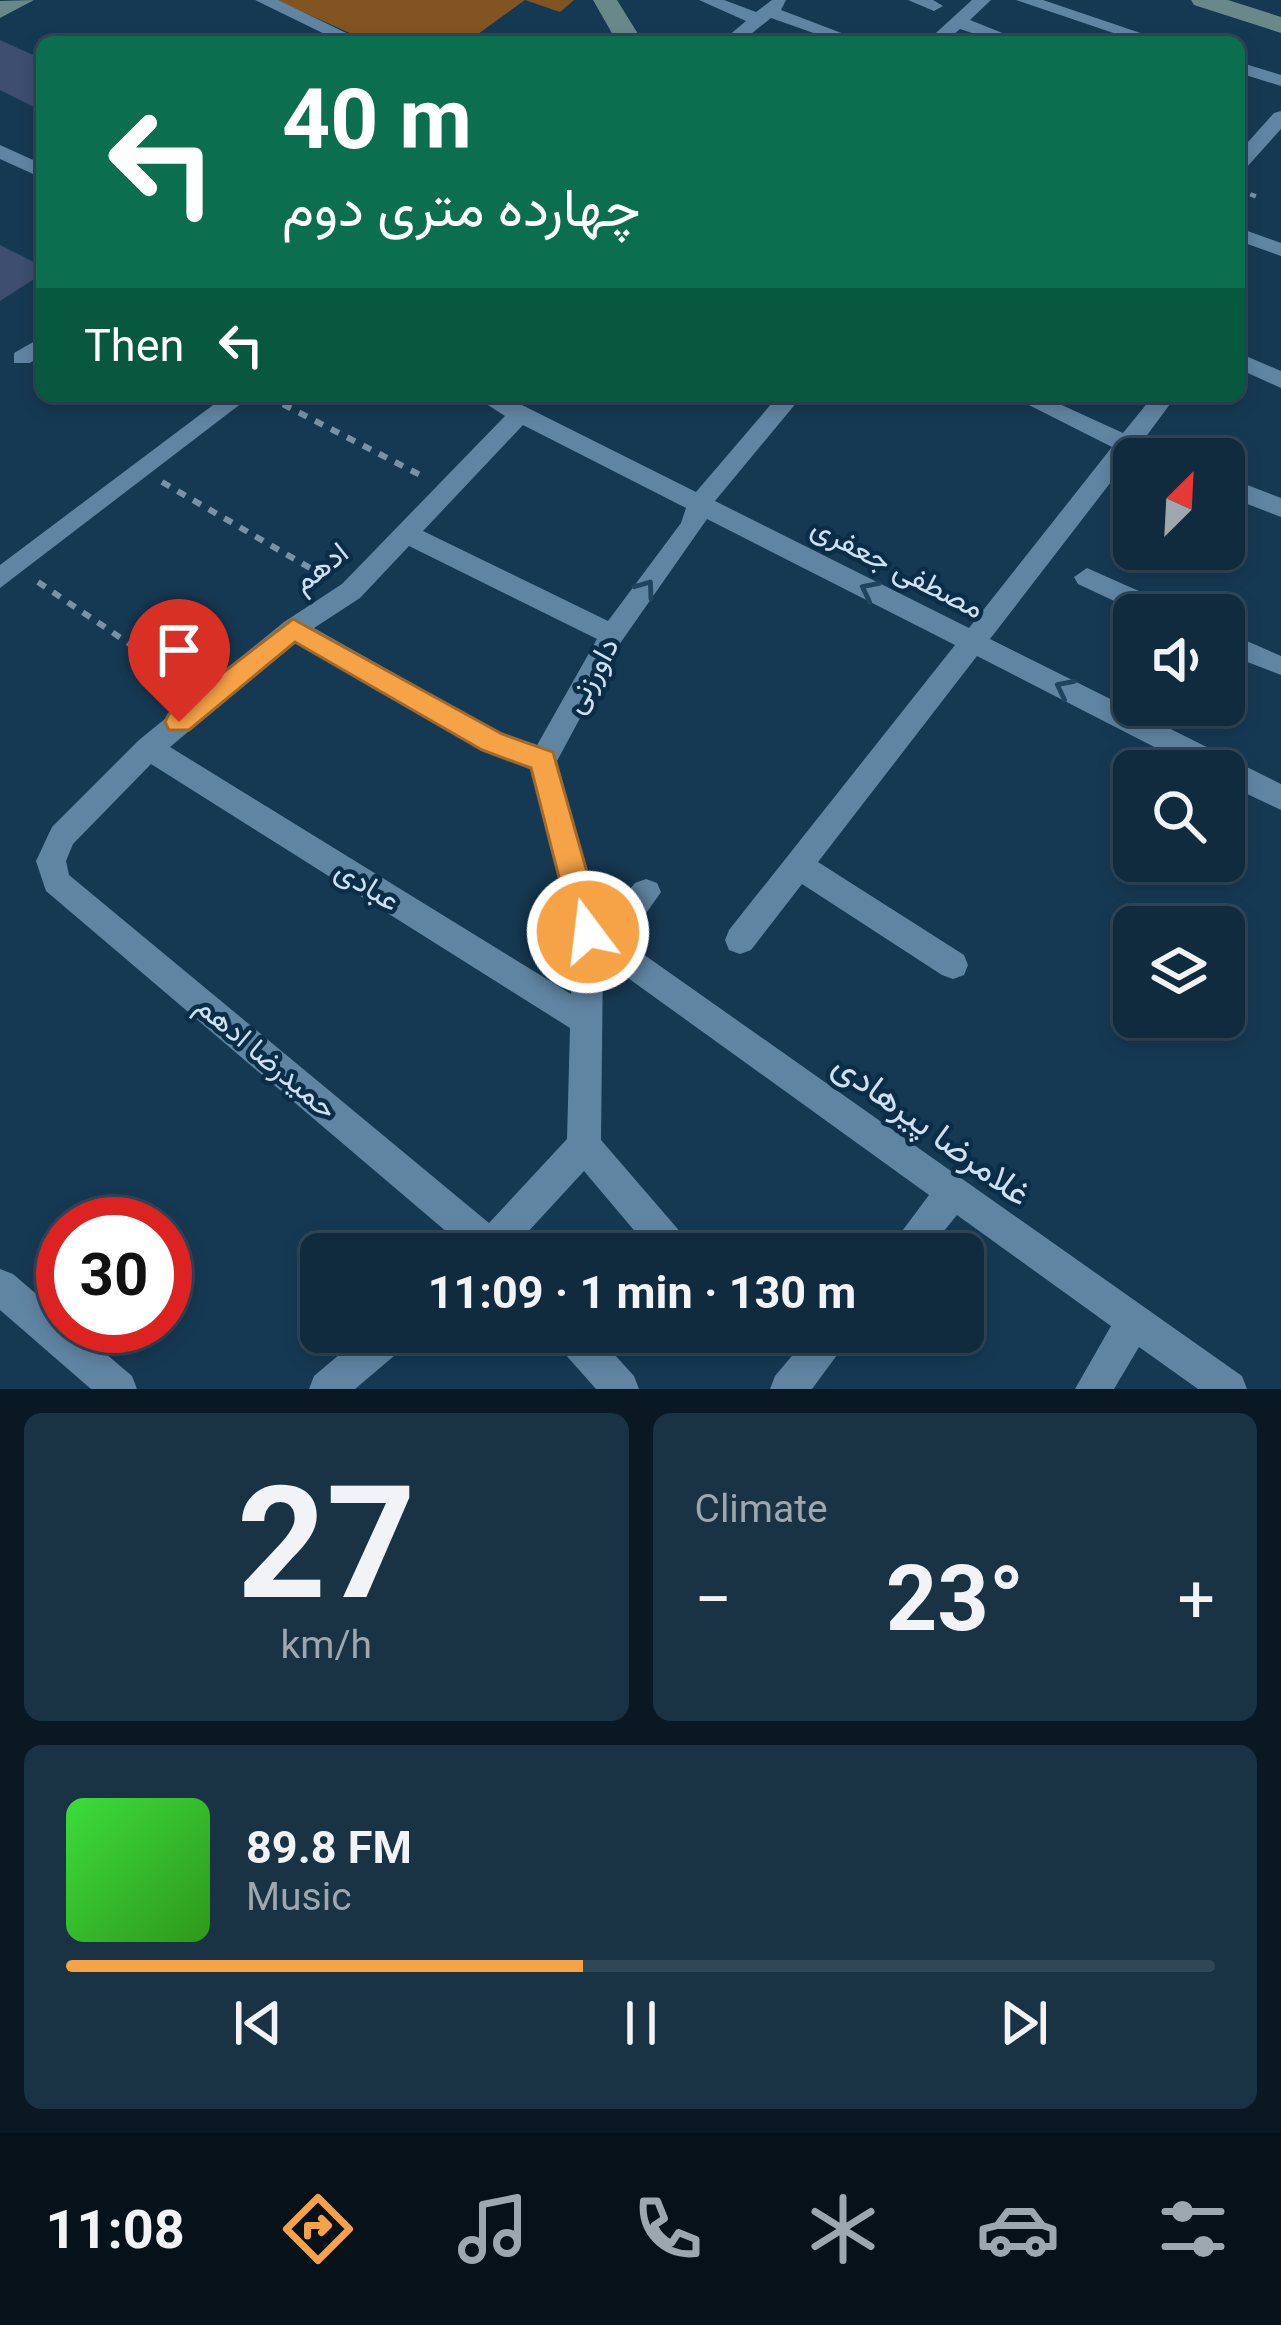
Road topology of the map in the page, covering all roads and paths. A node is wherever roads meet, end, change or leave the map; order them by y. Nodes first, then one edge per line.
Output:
1 (264, 0) edge
2 (605, 0) edge
3 (708, 0) edge
4 (982, 0) edge
5 (1024, 0) edge
6 (1202, 0) edge
7 (770, 10) edge
8 (958, 22) junction
9 (1281, 25) edge
10 (343, 36) edge
11 (626, 36) edge
12 (738, 36) edge
13 (840, 36) edge
14 (942, 36) edge
15 (999, 36) edge
16 (1139, 36) edge
17 (1245, 70) edge
18 (1281, 81) edge
19 (1245, 122) edge
20 (1277, 128) edge
21 (0, 151) edge
22 (1245, 158) edge
23 (36, 169) edge
24 (1245, 192) edge
25 (1260, 198) dead end
26 (1245, 236) edge
27 (1278, 244) edge
28 (36, 348) edge
29 (22, 358) dead end
30 (1245, 363) edge
31 (1281, 380) edge
32 (232, 402) edge
33 (279, 402) edge
34 (497, 402) edge
35 (785, 402) edge
36 (1034, 402) edge
37 (1160, 402) edge
38 (520, 414) junction
39 (1130, 438) edge
40 (1113, 440) edge
41 (1113, 460) edge
42 (142, 470) junction
43 (449, 490) junction
44 (1245, 493) edge
45 (699, 504) junction
46 (1281, 508) edge
47 (407, 534) junction
48 (5, 567) edge
49 (1087, 577) dead end
50 (351, 591) junction
51 (1123, 594) edge
52 (293, 629) junction
53 (612, 635) junction
54 (974, 643) junction
55 (1245, 651) edge
56 (1277, 667) dead end
57 (208, 697) junction
58 (1113, 702) edge
59 (1161, 726) edge
60 (149, 748) junction
61 (543, 760) junction
62 (1281, 798) edge
63 (51, 861) joint
64 (799, 866) junction
65 (646, 892) dead end
66 (597, 938) junction
67 (740, 940) dead end
68 (953, 965) dead end
69 (587, 1022) junction
70 (584, 1146) junction
71 (953, 1193) junction
72 (472, 1233) edge
73 (509, 1233) edge
74 (659, 1233) edge
75 (920, 1233) edge
76 (0, 1287) edge
77 (1134, 1321) junction
78 (369, 1353) edge
79 (589, 1353) edge
80 (818, 1353) edge
81 (119, 1389) edge
82 (327, 1389) edge
83 (621, 1389) edge
84 (788, 1389) edge
85 (1093, 1389) edge
86 (1229, 1389) edge

1 - 10 street
2 - 11 street
3 - 7 street
4 - 8 street
5 - 16 street
6 - 9 street
7 - 12 street
7 - 13 street
8 - 14 street
8 - 15 street
17 - 18 street
19 - 20 street
20 - 22 street
21 - 23 street
24 - 25 path
26 - 27 street
28 - 29 street
30 - 31 street
32 - 42 street
33 - 43 path
34 - 38 street, مصطفی جعفری
35 - 45 street, داورزنی
36 - 40 street
37 - 39 street
38 - 43 street, ادهم
38 - 45 street, مصطفی جعفری
41 - 54 street
42 - 48 street
42 - 50 path
43 - 47 street, ادهم
44 - 46 street
53 -> 45 street, داورزنی
54 -> 45 street, مصطفی جعفری
47 - 50 street, ادهم
47 - 53 street
48 - 57 path
49 - 51 street
50 - 52 street, ادهم
52 - 57 street, ادهم
52 - 61 street
53 - 61 street, داورزنی
58 -> 54 street, مصطفی جعفری
54 - 64 street
55 - 56 street
57 - 60 street, ادهم
59 - 62 street, مصطفی جعفری
60 - 63 street, ادهم
60 - 69 street, عبادی
61 - 66 street
63 - 72 street, حمیدرضا ادهم
64 - 67 street
64 - 68 street
65 - 66 street
66 - 69 street
66 - 71 street, غلامرضا پیرهادی
69 - 70 street
70 - 73 street
70 - 74 street
71 - 75 street
71 - 77 street, غلامرضا پیرهادی
76 - 81 street
77 - 85 street
77 - 86 street, غلامرضا پیرهادی
78 - 82 street
79 - 83 street
80 - 84 street

